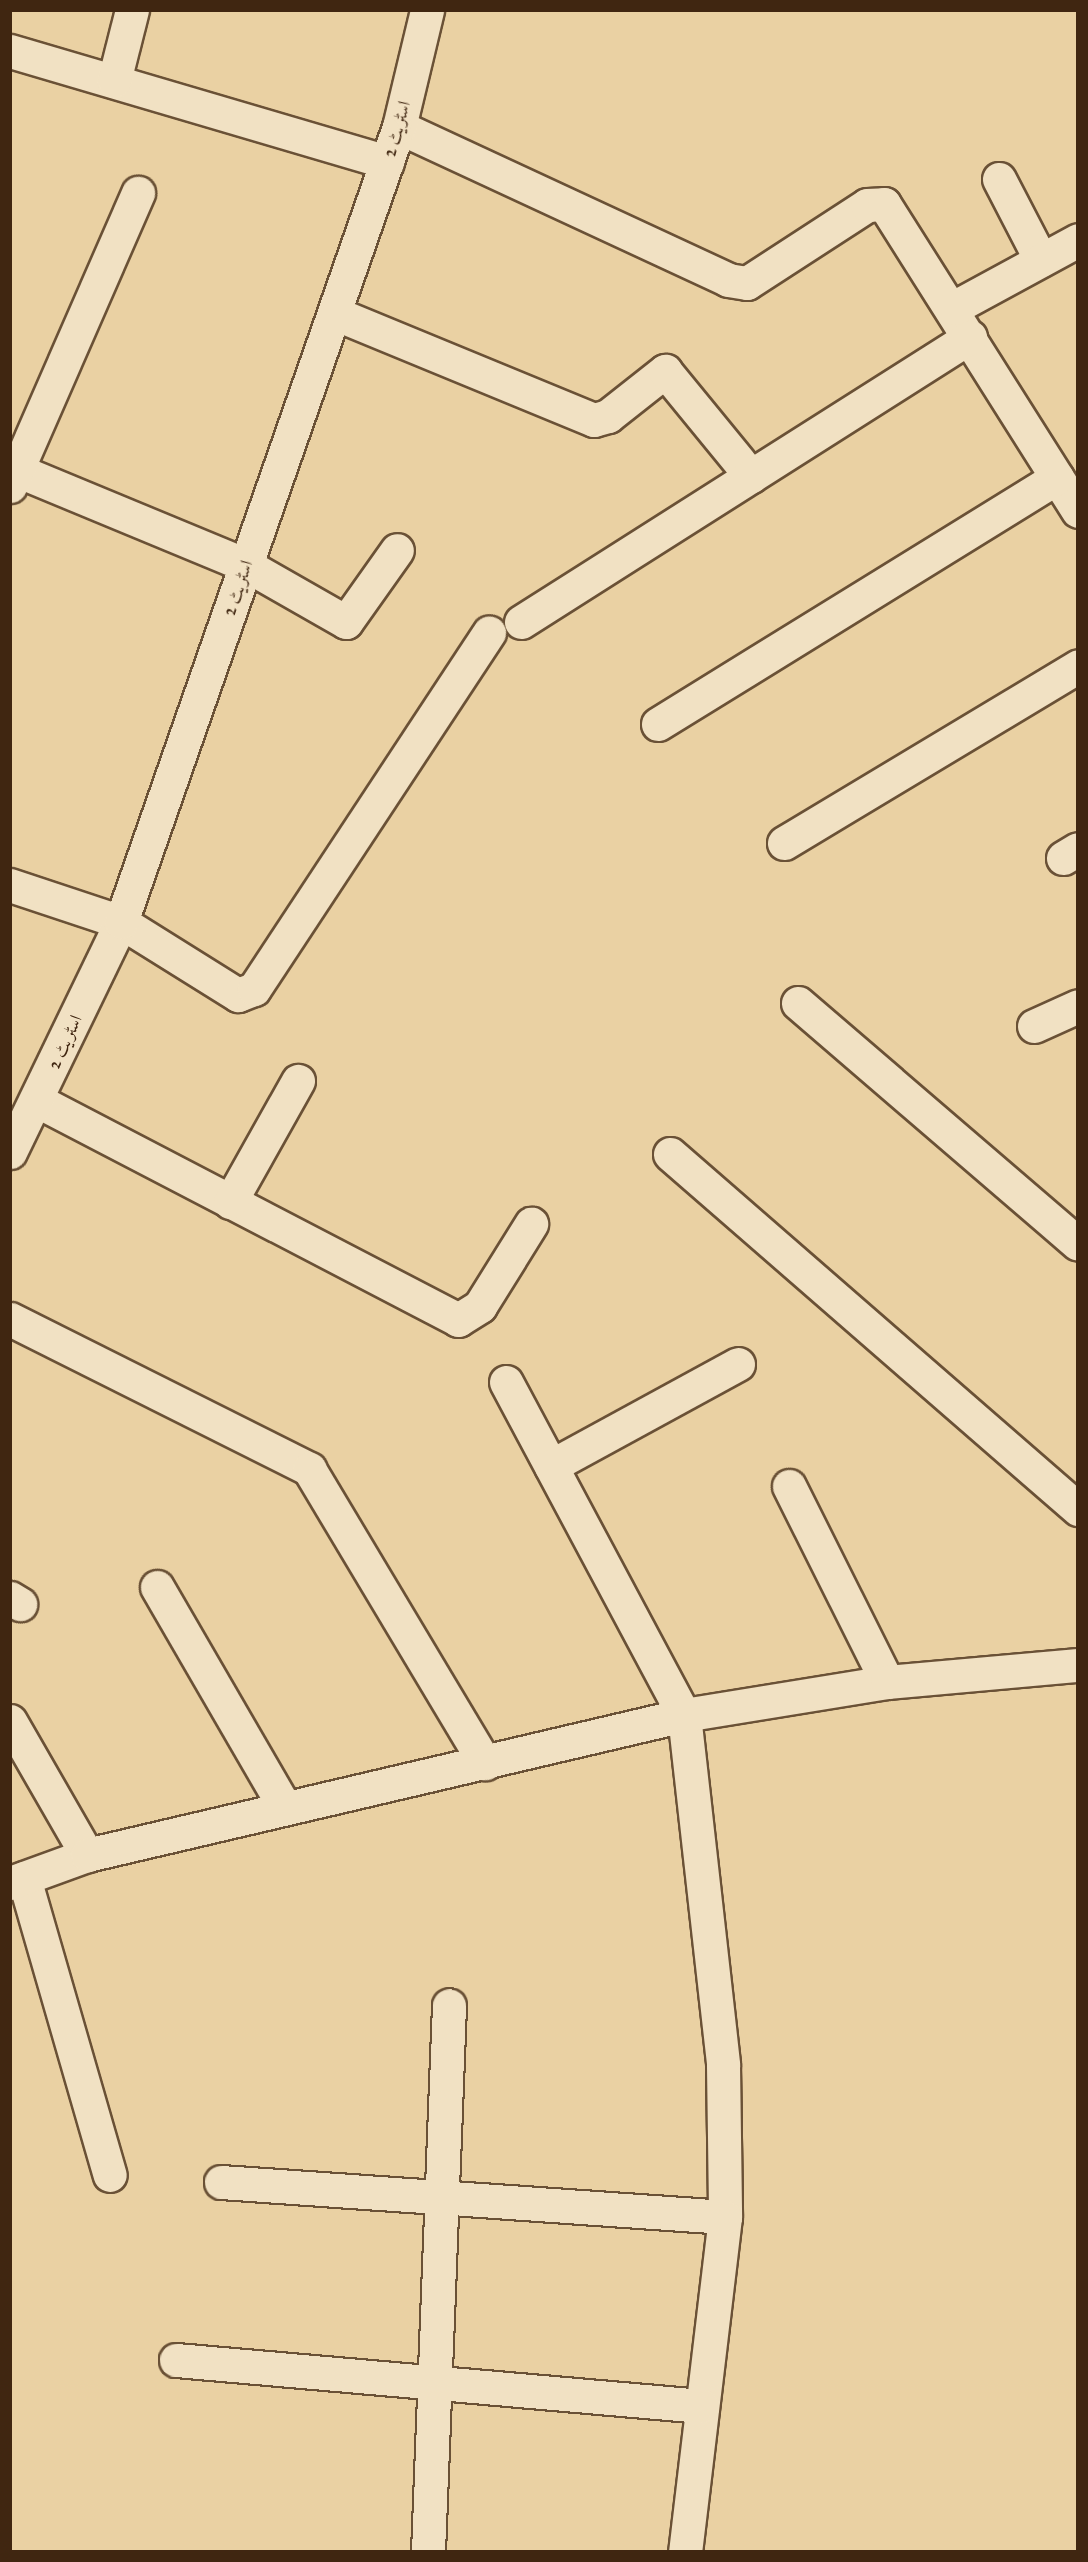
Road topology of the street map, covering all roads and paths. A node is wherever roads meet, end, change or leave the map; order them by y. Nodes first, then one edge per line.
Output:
1 (132, 10) edge
2 (428, 10) edge
3 (14, 59) edge
4 (114, 81) junction
5 (399, 127) junction
6 (387, 162) junction
7 (999, 179) dead end
8 (138, 193) dead end
9 (1077, 240) edge
10 (1041, 260) junction
11 (953, 308) junction
12 (334, 313) junction
13 (970, 337) junction
14 (751, 476) junction
15 (15, 478) edge
16 (1057, 478) junction
17 (1077, 511) edge
18 (397, 549) dead end
19 (246, 565) junction
20 (521, 622) dead end
21 (489, 632) dead end
22 (1077, 666) edge
23 (658, 724) dead end
24 (784, 843) dead end
25 (10, 885) edge
26 (121, 922) junction
27 (798, 1003) dead end
28 (1077, 1006) edge
29 (1034, 1026) dead end
30 (298, 1081) dead end
31 (38, 1101) junction
32 (10, 1152) edge
33 (670, 1154) dead end
34 (230, 1202) junction
35 (531, 1224) dead end
36 (1077, 1244) edge
37 (10, 1319) edge
38 (738, 1364) dead end
39 (506, 1382) dead end
40 (551, 1466) junction
41 (789, 1486) dead end
42 (1077, 1509) edge
43 (157, 1587) dead end
44 (1077, 1665) edge
45 (886, 1682) junction
46 (684, 1715) junction
47 (10, 1721) edge
48 (485, 1763) junction
49 (285, 1808) junction
50 (87, 1855) junction
51 (17, 1881) edge
52 (449, 2006) dead end
53 (110, 2175) dead end
54 (221, 2182) dead end
55 (445, 2198) junction
56 (725, 2217) junction
57 (176, 2360) dead end
58 (433, 2383) junction
59 (702, 2406) junction
60 (428, 2552) edge
61 (685, 2552) edge

1 - 4 street
2 - 5 street, اسٹریٹ 2
3 - 4 street
4 - 6 street
5 - 6 street, اسٹریٹ 2
5 - 11 street
6 - 12 street, اسٹریٹ 2
7 - 10 street
8 - 15 street
9 - 10 street
10 - 11 street
11 - 13 street
12 - 14 street
12 - 19 street, اسٹریٹ 2
13 - 14 street
13 - 16 street
14 - 20 street
15 - 19 street
16 - 17 street
16 - 23 street
18 - 19 street
19 - 26 street, اسٹریٹ 2
21 - 26 street
22 - 24 street
25 - 26 street
26 - 31 street, اسٹریٹ 2
27 - 36 street
28 - 29 street
30 - 34 street
31 - 32 street, اسٹریٹ 2
31 - 34 street
33 - 42 street
34 - 35 street
37 - 48 street
38 - 40 street
39 - 40 street
40 - 46 street
41 - 45 street
43 - 49 street
44 - 45 street
45 - 46 street
46 - 48 street
46 - 56 street
47 - 50 street
48 - 49 street
49 - 50 street
50 - 51 street
51 - 53 street
52 - 55 street
54 - 55 street
55 - 56 street
55 - 58 street
56 - 59 street
57 - 58 street
58 - 59 street
58 - 60 street
59 - 61 street

